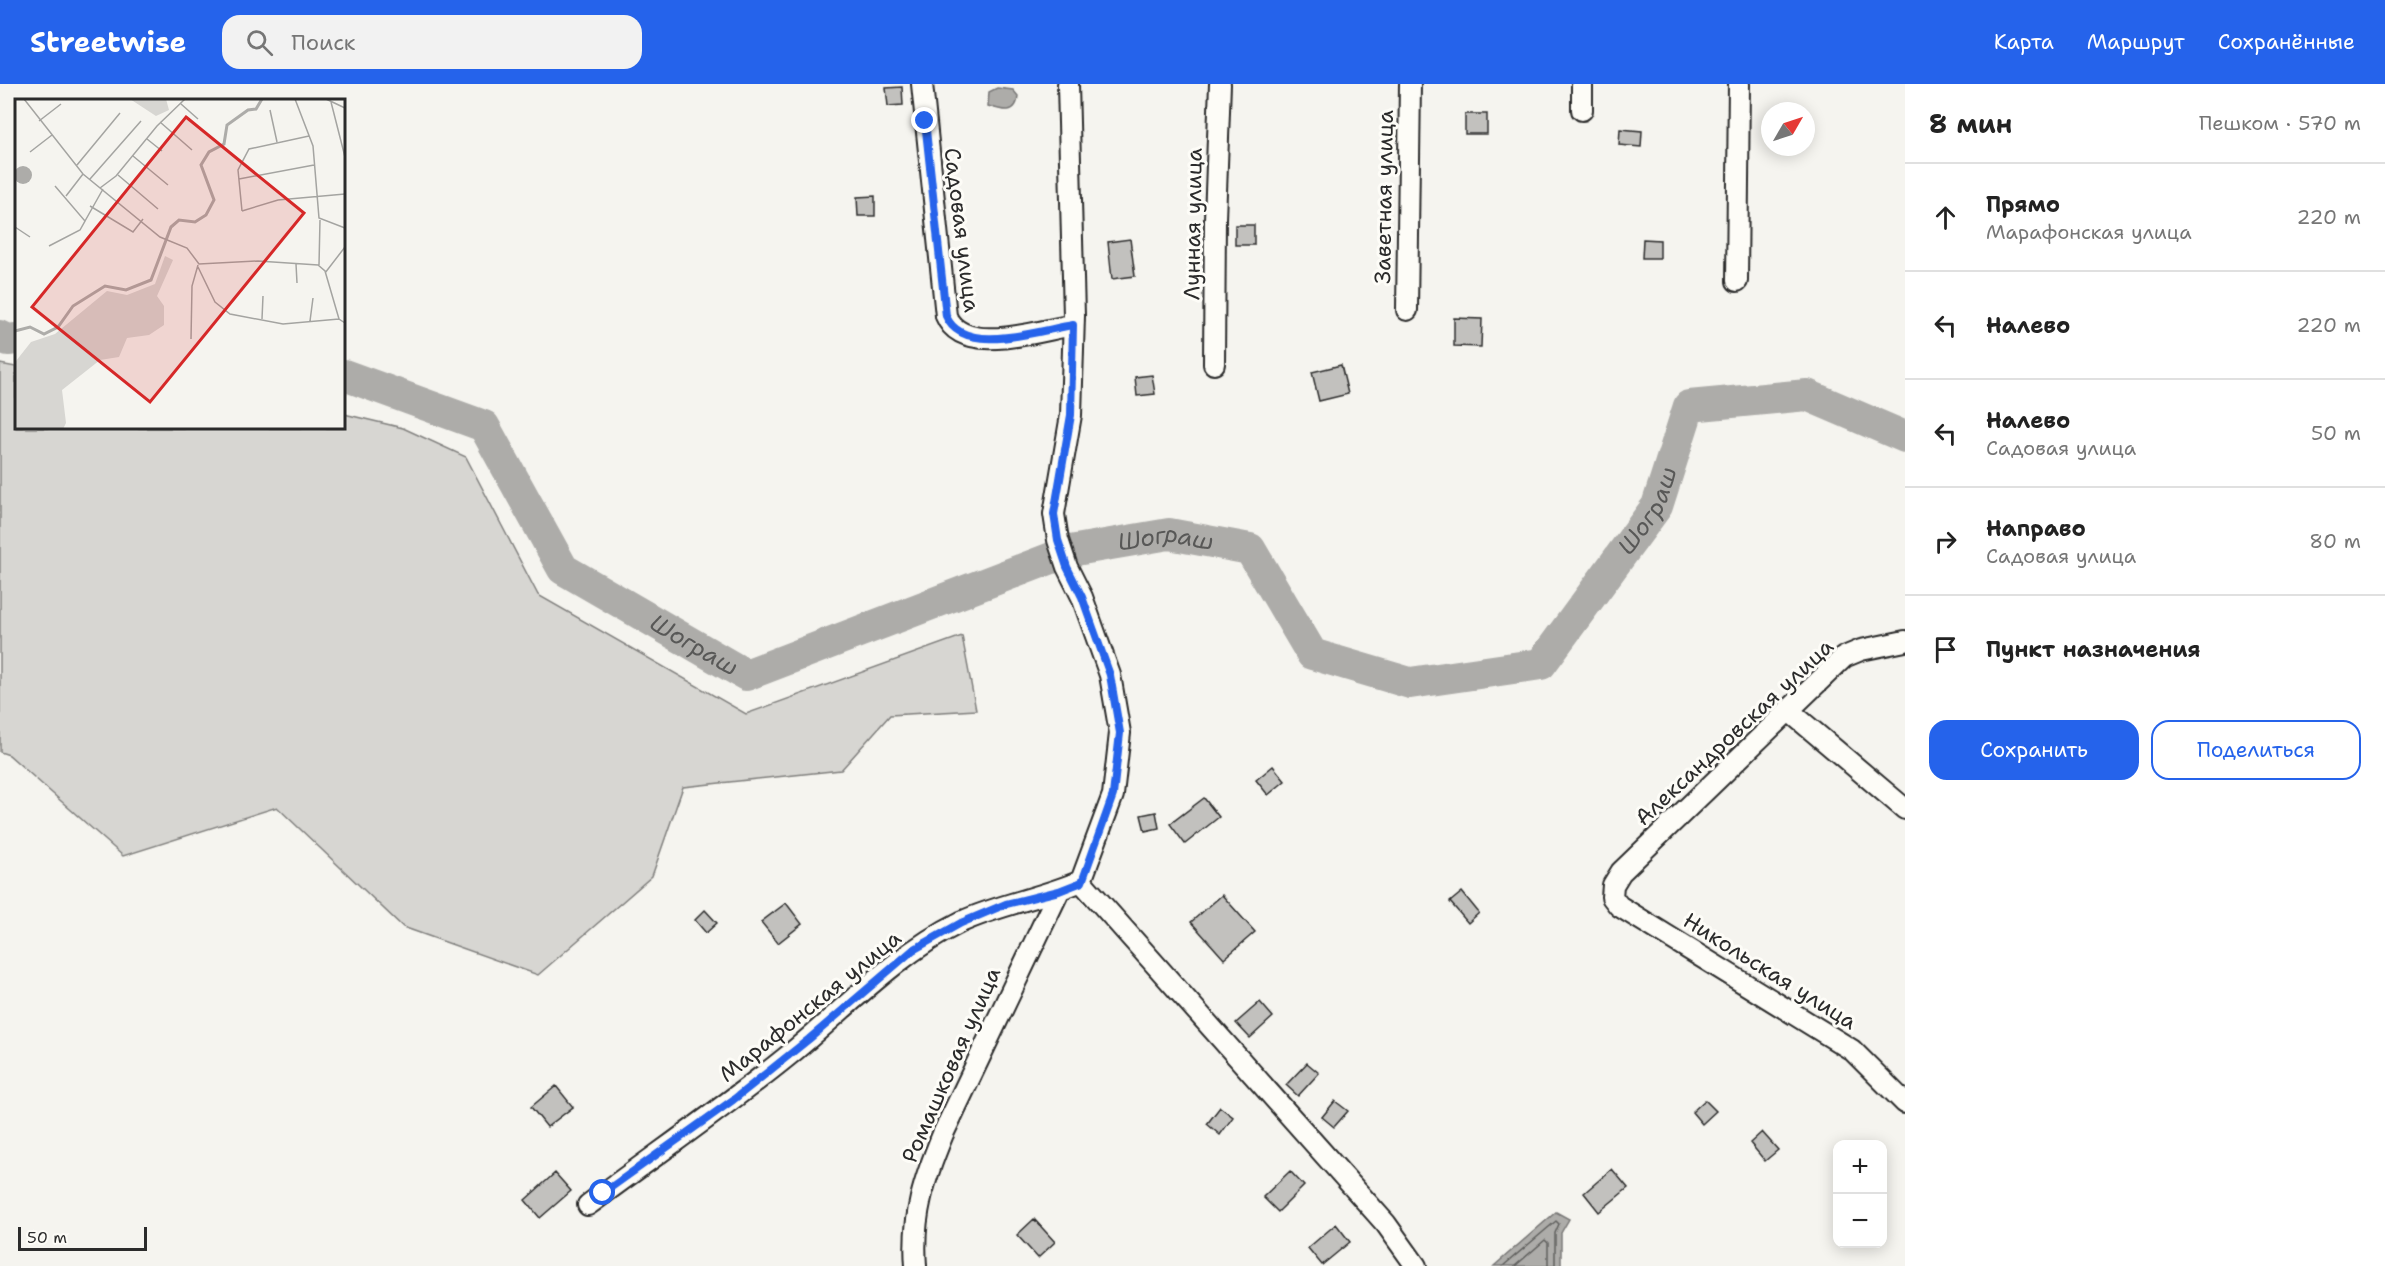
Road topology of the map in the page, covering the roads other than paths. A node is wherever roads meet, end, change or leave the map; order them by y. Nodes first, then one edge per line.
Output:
1 (922, 84) edge
2 (1068, 84) edge
3 (1220, 84) edge
4 (1410, 84) edge
5 (1582, 84) edge
6 (1739, 84) edge
7 (1582, 110) dead end
8 (1737, 281) dead end
9 (1407, 310) dead end
10 (1073, 325) junction
11 (1214, 364) dead end
12 (1905, 641) edge
13 (1788, 710) junction
14 (1905, 809) edge
15 (1082, 882) junction
16 (1613, 885) joint
17 (1059, 891) junction
18 (1905, 1103) edge
19 (588, 1205) dead end
20 (916, 1266) edge
21 (1416, 1266) edge

1 - 10 street, Садовая улица
2 - 10 street
3 - 11 street, Лунная улица
4 - 9 street, Заветная улица
5 - 7 street
6 - 8 street
10 - 15 street
12 - 13 street, Александровская улица
13 - 14 street
13 - 16 street, Александровская улица
15 - 17 street, Марафонская улица
15 - 21 street
16 - 18 street, Никольская улица
17 - 19 street, Марафонская улица
17 - 20 street, Ромашковая улица

